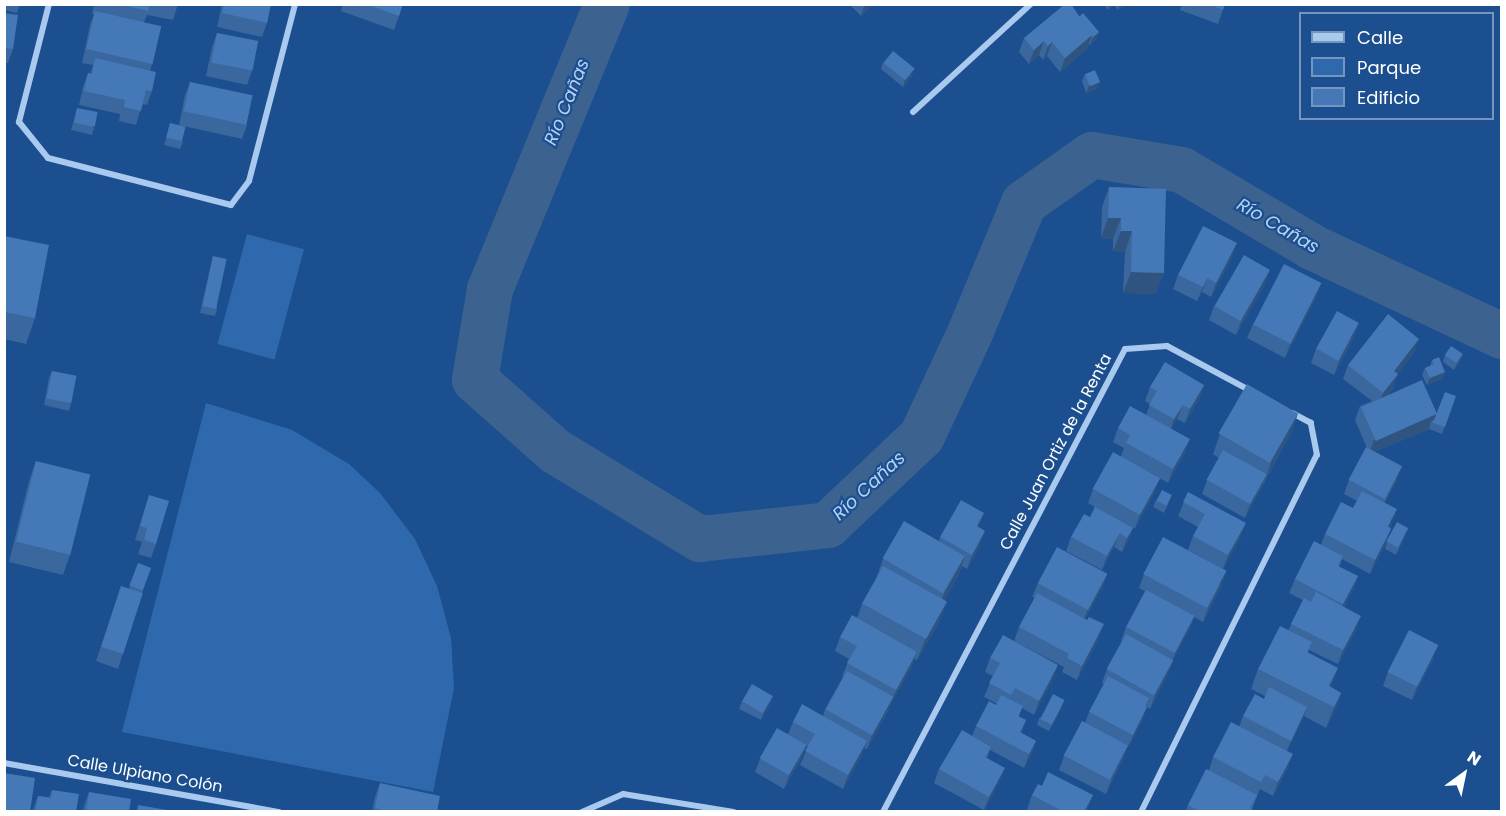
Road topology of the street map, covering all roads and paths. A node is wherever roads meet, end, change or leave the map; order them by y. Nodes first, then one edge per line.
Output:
1 (49, 4) edge
2 (295, 4) edge
3 (1031, 4) edge
4 (913, 112) dead end
5 (1260, 396) edge
6 (1280, 407) edge
7 (4, 763) edge
8 (280, 812) edge
9 (582, 812) edge
10 (734, 812) edge
11 (883, 812) edge
12 (1141, 812) edge

1 - 2 street
3 - 4 street
5 - 11 street, Calle Juan Ortiz de la Renta
6 - 12 street
7 - 8 street, Calle Ulpiano Colón
9 - 10 street

